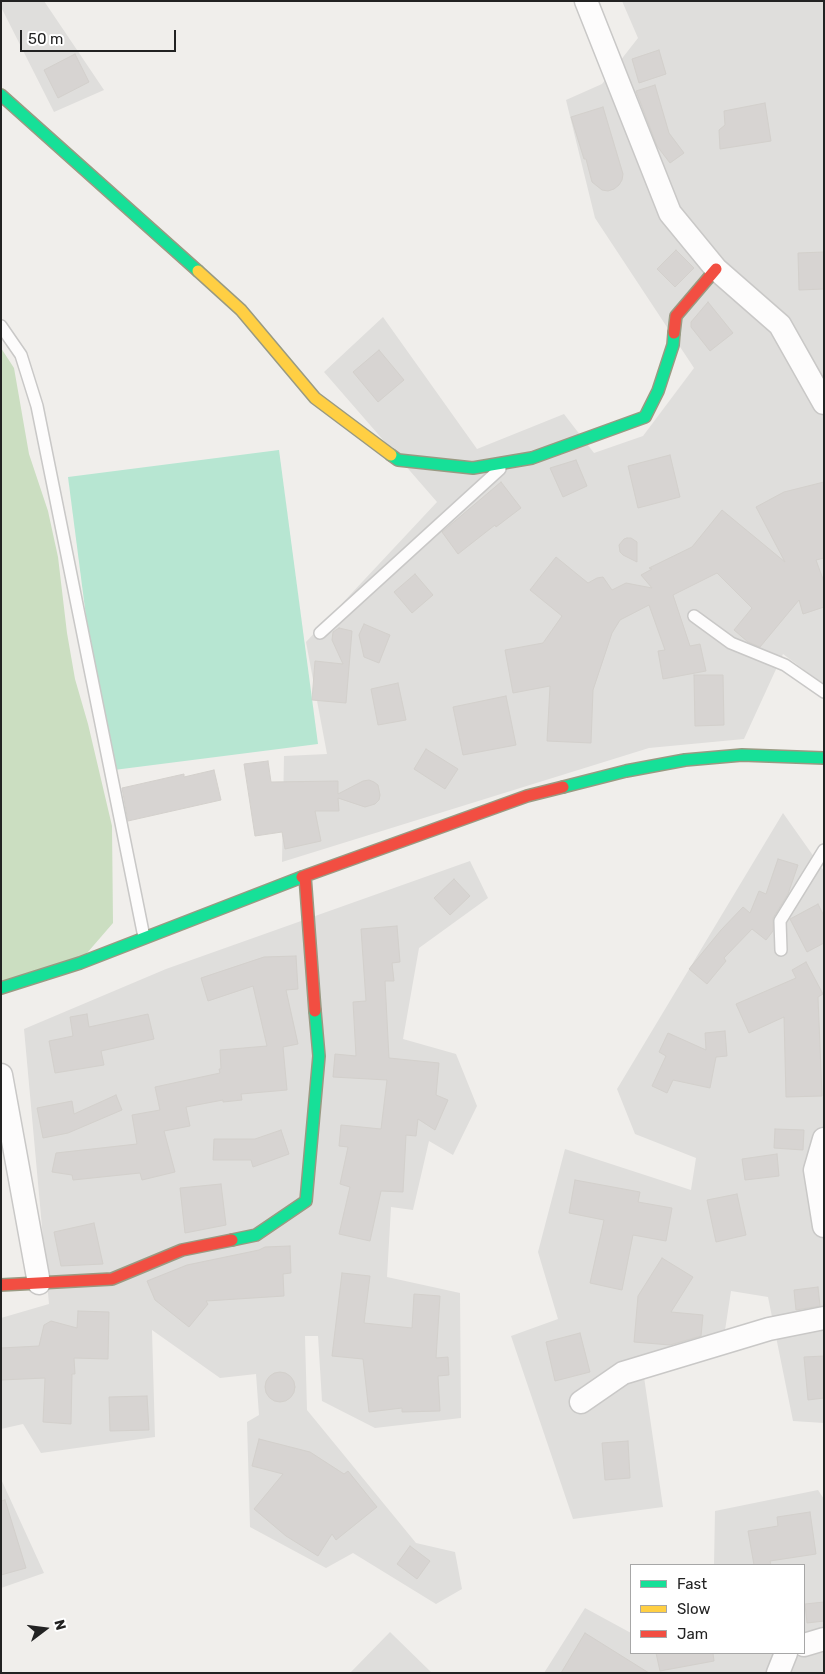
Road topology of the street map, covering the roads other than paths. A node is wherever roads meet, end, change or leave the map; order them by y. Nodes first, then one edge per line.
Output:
1 (586, 1) edge
2 (1, 95) edge
3 (716, 269) junction
4 (1, 326) edge
5 (824, 403) edge
6 (508, 462) junction
7 (694, 616) dead end
8 (320, 633) dead end
9 (824, 692) edge
10 (824, 758) edge
11 (824, 850) edge
12 (305, 876) junction
13 (144, 937) junction
14 (781, 950) dead end
15 (1, 988) edge
16 (1, 1074) edge
17 (824, 1139) edge
18 (824, 1226) edge
19 (39, 1283) junction
20 (1, 1285) edge
21 (824, 1318) edge
22 (581, 1402) dead end
23 (824, 1639) edge
24 (805, 1645) edge
25 (786, 1654) edge
26 (778, 1673) edge

1 - 3 street
2 - 6 main road
3 - 5 street
3 - 6 main road
4 - 13 lane
6 - 8 lane
7 - 9 lane
10 - 12 main road
11 - 14 lane
12 - 13 main road
12 - 19 main road
13 - 15 main road
16 - 19 street
17 - 18 street
19 - 20 main road
21 - 22 street
23 - 24 street
25 - 26 street

